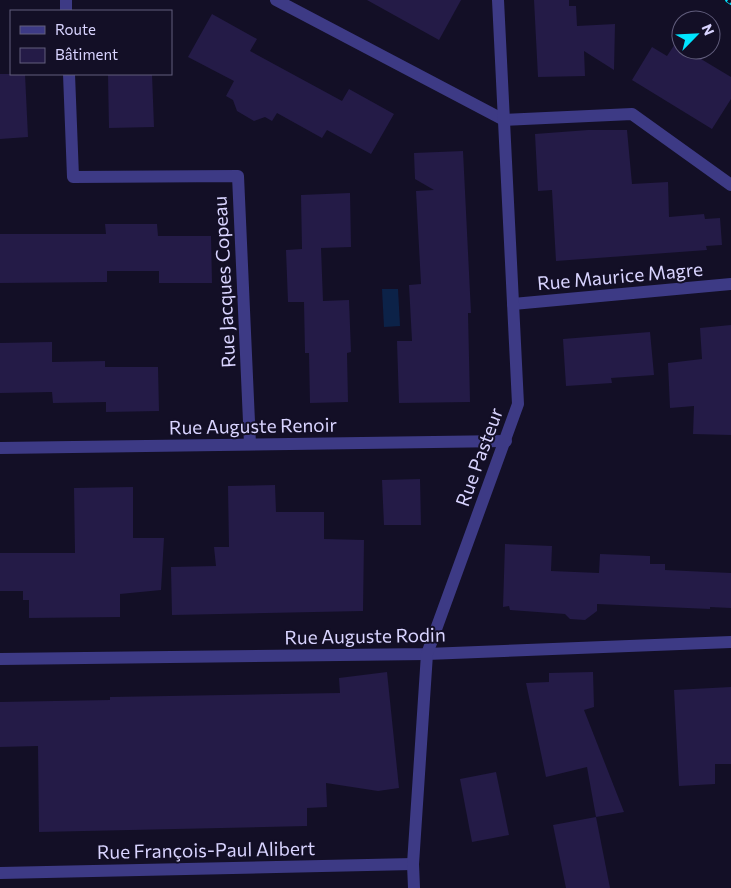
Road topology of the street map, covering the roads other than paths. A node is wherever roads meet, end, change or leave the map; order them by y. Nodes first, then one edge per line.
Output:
1 (276, 0) edge
2 (498, 0) edge
3 (69, 75) edge
4 (504, 120) junction
5 (731, 185) edge
6 (731, 284) edge
7 (513, 304) junction
8 (506, 441) junction
9 (250, 444) junction
10 (0, 448) edge
11 (731, 642) edge
12 (427, 654) junction
13 (0, 659) edge
14 (413, 864) junction
15 (0, 873) edge
16 (414, 888) edge

1 - 4 street
2 - 4 street, Rue Pasteur
3 - 9 street, Rue Jacques Copeau
4 - 5 street
4 - 7 street, Rue Pasteur
6 - 7 street, Rue Maurice Magre
7 - 8 street, Rue Pasteur
8 - 9 street, Rue Auguste Renoir
8 - 12 street, Rue Pasteur
9 - 10 street, Rue Auguste Renoir
11 - 12 street, Rue Auguste Rodin
12 - 13 street, Rue Auguste Rodin
12 - 14 street, Rue Pasteur
14 - 15 street, Rue François-Paul Alibert
14 - 16 street, Rue Pasteur

